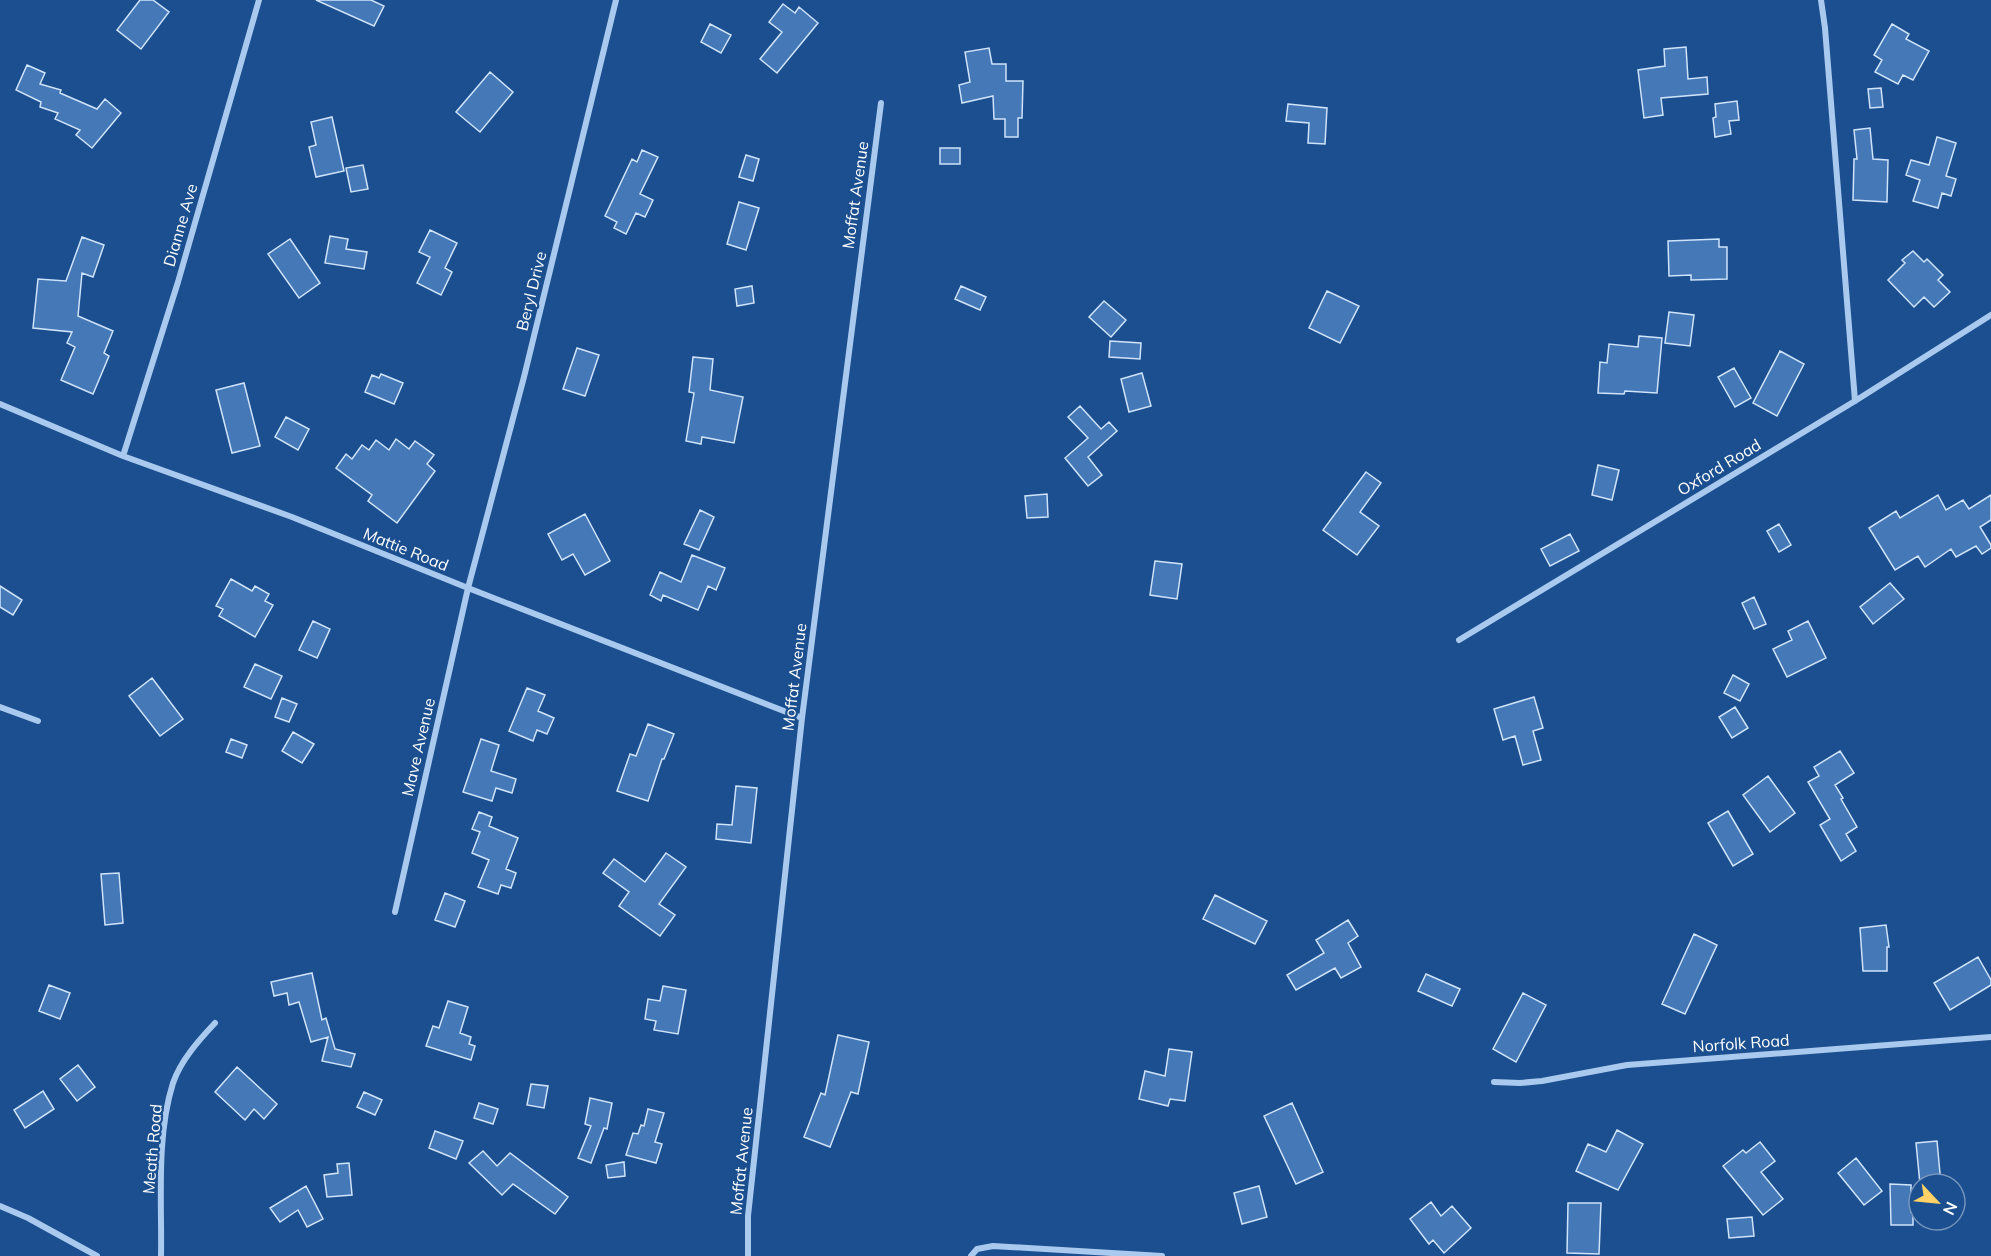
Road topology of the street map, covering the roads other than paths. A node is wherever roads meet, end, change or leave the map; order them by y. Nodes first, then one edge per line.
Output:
1 (259, 0) edge
2 (616, 0) edge
3 (1821, 0) edge
4 (881, 103) dead end
5 (1991, 315) edge
6 (1855, 400) junction
7 (0, 404) edge
8 (123, 456) junction
9 (468, 588) junction
10 (1459, 640) dead end
11 (0, 707) edge
12 (802, 718) junction
13 (38, 721) dead end
14 (395, 912) dead end
15 (215, 1023) dead end
16 (1991, 1037) edge
17 (1494, 1082) dead end
18 (0, 1206) edge
19 (97, 1256) edge
20 (161, 1256) edge
21 (748, 1256) edge
22 (971, 1256) edge
23 (1162, 1256) edge

1 - 8 street, Dianne Ave
2 - 9 street, Beryl Drive
3 - 6 street
4 - 12 street, Moffat Avenue
5 - 6 street, Oxford Road
6 - 10 street, Oxford Road
7 - 8 street, Mattie Road
8 - 9 street, Mattie Road
9 - 12 street, Mattie Road
9 - 14 street, Mave Avenue
11 - 13 street
12 - 21 street, Moffat Avenue
15 - 20 street, Meath Road
16 - 17 street, Norfolk Road
18 - 19 street
22 - 23 street

